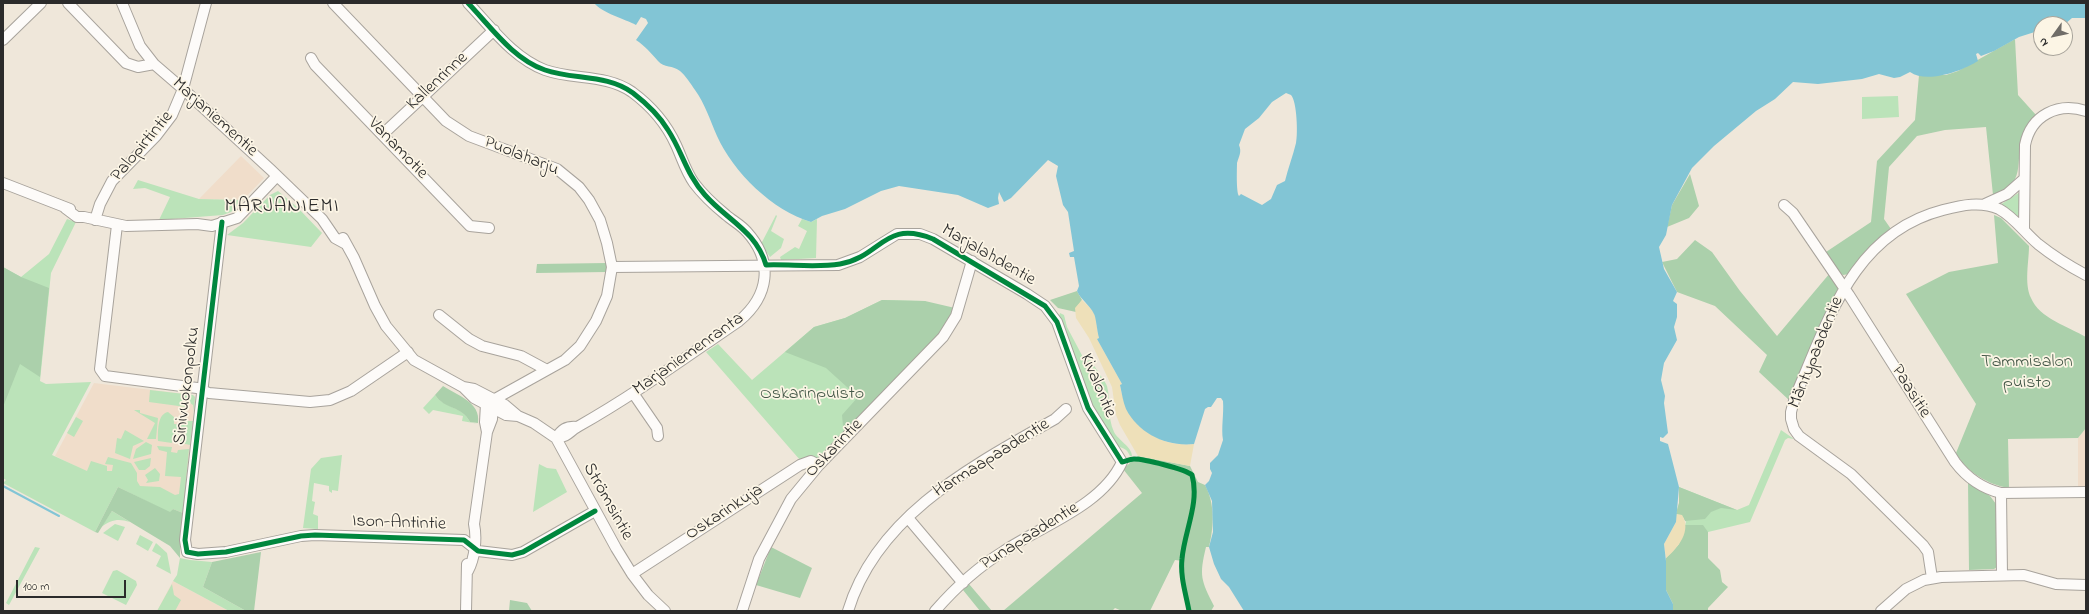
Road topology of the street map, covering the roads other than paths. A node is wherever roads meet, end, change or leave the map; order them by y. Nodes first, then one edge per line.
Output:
1 (41, 3) edge
2 (68, 3) edge
3 (122, 3) edge
4 (206, 3) edge
5 (333, 3) edge
6 (468, 3) edge
7 (494, 30) junction
8 (3, 40) edge
9 (311, 58) dead end
10 (154, 64) junction
11 (183, 88) junction
12 (423, 97) junction
13 (2086, 111) edge
14 (383, 134) junction
15 (277, 176) junction
16 (2024, 179) junction
17 (3, 183) edge
18 (1986, 204) junction
19 (1784, 205) dead end
20 (95, 220) junction
21 (222, 222) junction
22 (117, 225) junction
23 (489, 228) dead end
24 (2024, 230) junction
25 (972, 261) junction
26 (766, 265) junction
27 (612, 267) junction
28 (2086, 275) edge
29 (1844, 288) junction
30 (439, 315) dead end
31 (1055, 317) joint
32 (408, 352) junction
33 (547, 370) junction
34 (202, 390) junction
35 (634, 393) junction
36 (491, 404) junction
37 (1066, 409) dead end
38 (658, 436) dead end
39 (556, 438) junction
40 (1122, 462) joint
41 (819, 465) junction
42 (2086, 492) edge
43 (2001, 493) junction
44 (595, 511) junction
45 (908, 518) junction
46 (471, 545) junction
47 (189, 553) joint
48 (632, 574) junction
49 (2002, 575) junction
50 (1932, 578) junction
51 (963, 583) junction
52 (2086, 585) edge
53 (466, 611) edge
54 (665, 611) edge
55 (742, 611) edge
56 (848, 611) edge
57 (935, 611) edge
58 (1882, 611) edge

1 - 8 street
2 - 10 street
3 - 10 street, Marjaniementie
4 - 11 street, Palopirtintie
5 - 12 street, Puolaharju
6 - 7 street
7 - 12 street, Kallenrinne
7 - 26 street
9 - 14 street, Vanamotie
10 - 11 street, Marjaniementie
11 - 15 street, Marjaniementie
11 - 20 street, Palopirtintie
12 - 14 street, Kallenrinne
12 - 27 street, Puolaharju
13 - 16 street
14 - 23 street, Vanamotie
15 - 21 street
15 - 32 street, Marjaniementie
16 - 18 street, Mäntypaadentie
16 - 24 street
17 - 20 street
18 - 24 street
18 - 29 street, Mäntypaadentie
19 - 29 street, Paasitie
20 - 22 street
21 - 22 street
21 - 34 street, Sinivuokonpolku
22 - 34 street
24 - 28 street
25 - 26 street, Marjalahdentie
25 - 31 street, Marjalahdentie
25 - 41 street, Oskarintie
26 - 27 street, Marjalahdentie
26 - 35 street, Marjaniemenranta
27 - 33 street, Puolaharju
29 - 43 street, Paasitie
29 - 50 street, Mäntypaadentie
30 - 33 street
31 - 40 street, Kivalontie
32 - 34 street
32 - 36 street, Marjaniementie
33 - 36 street, Puolaharju
34 - 47 street, Sinivuokonpolku
35 - 38 street
35 - 39 street, Marjaniemenranta
36 - 39 street, Strömsintie
36 - 46 street
37 - 45 street, Harmaapaadentie
39 - 44 street, Strömsintie
40 - 51 street, Punapaadentie
41 - 48 street, Oskarinkuja
41 - 55 street, Oskarintie
42 - 43 street, Paasitie
43 - 49 street
44 - 46 street, Ison-Antintie
44 - 48 street, Strömsintie
45 - 51 street
45 - 56 street, Harmaapaadentie
46 - 47 street, Ison-Antintie
46 - 53 street
48 - 54 street, Strömsintie
49 - 50 street
49 - 52 street
50 - 58 street
51 - 57 street, Punapaadentie

